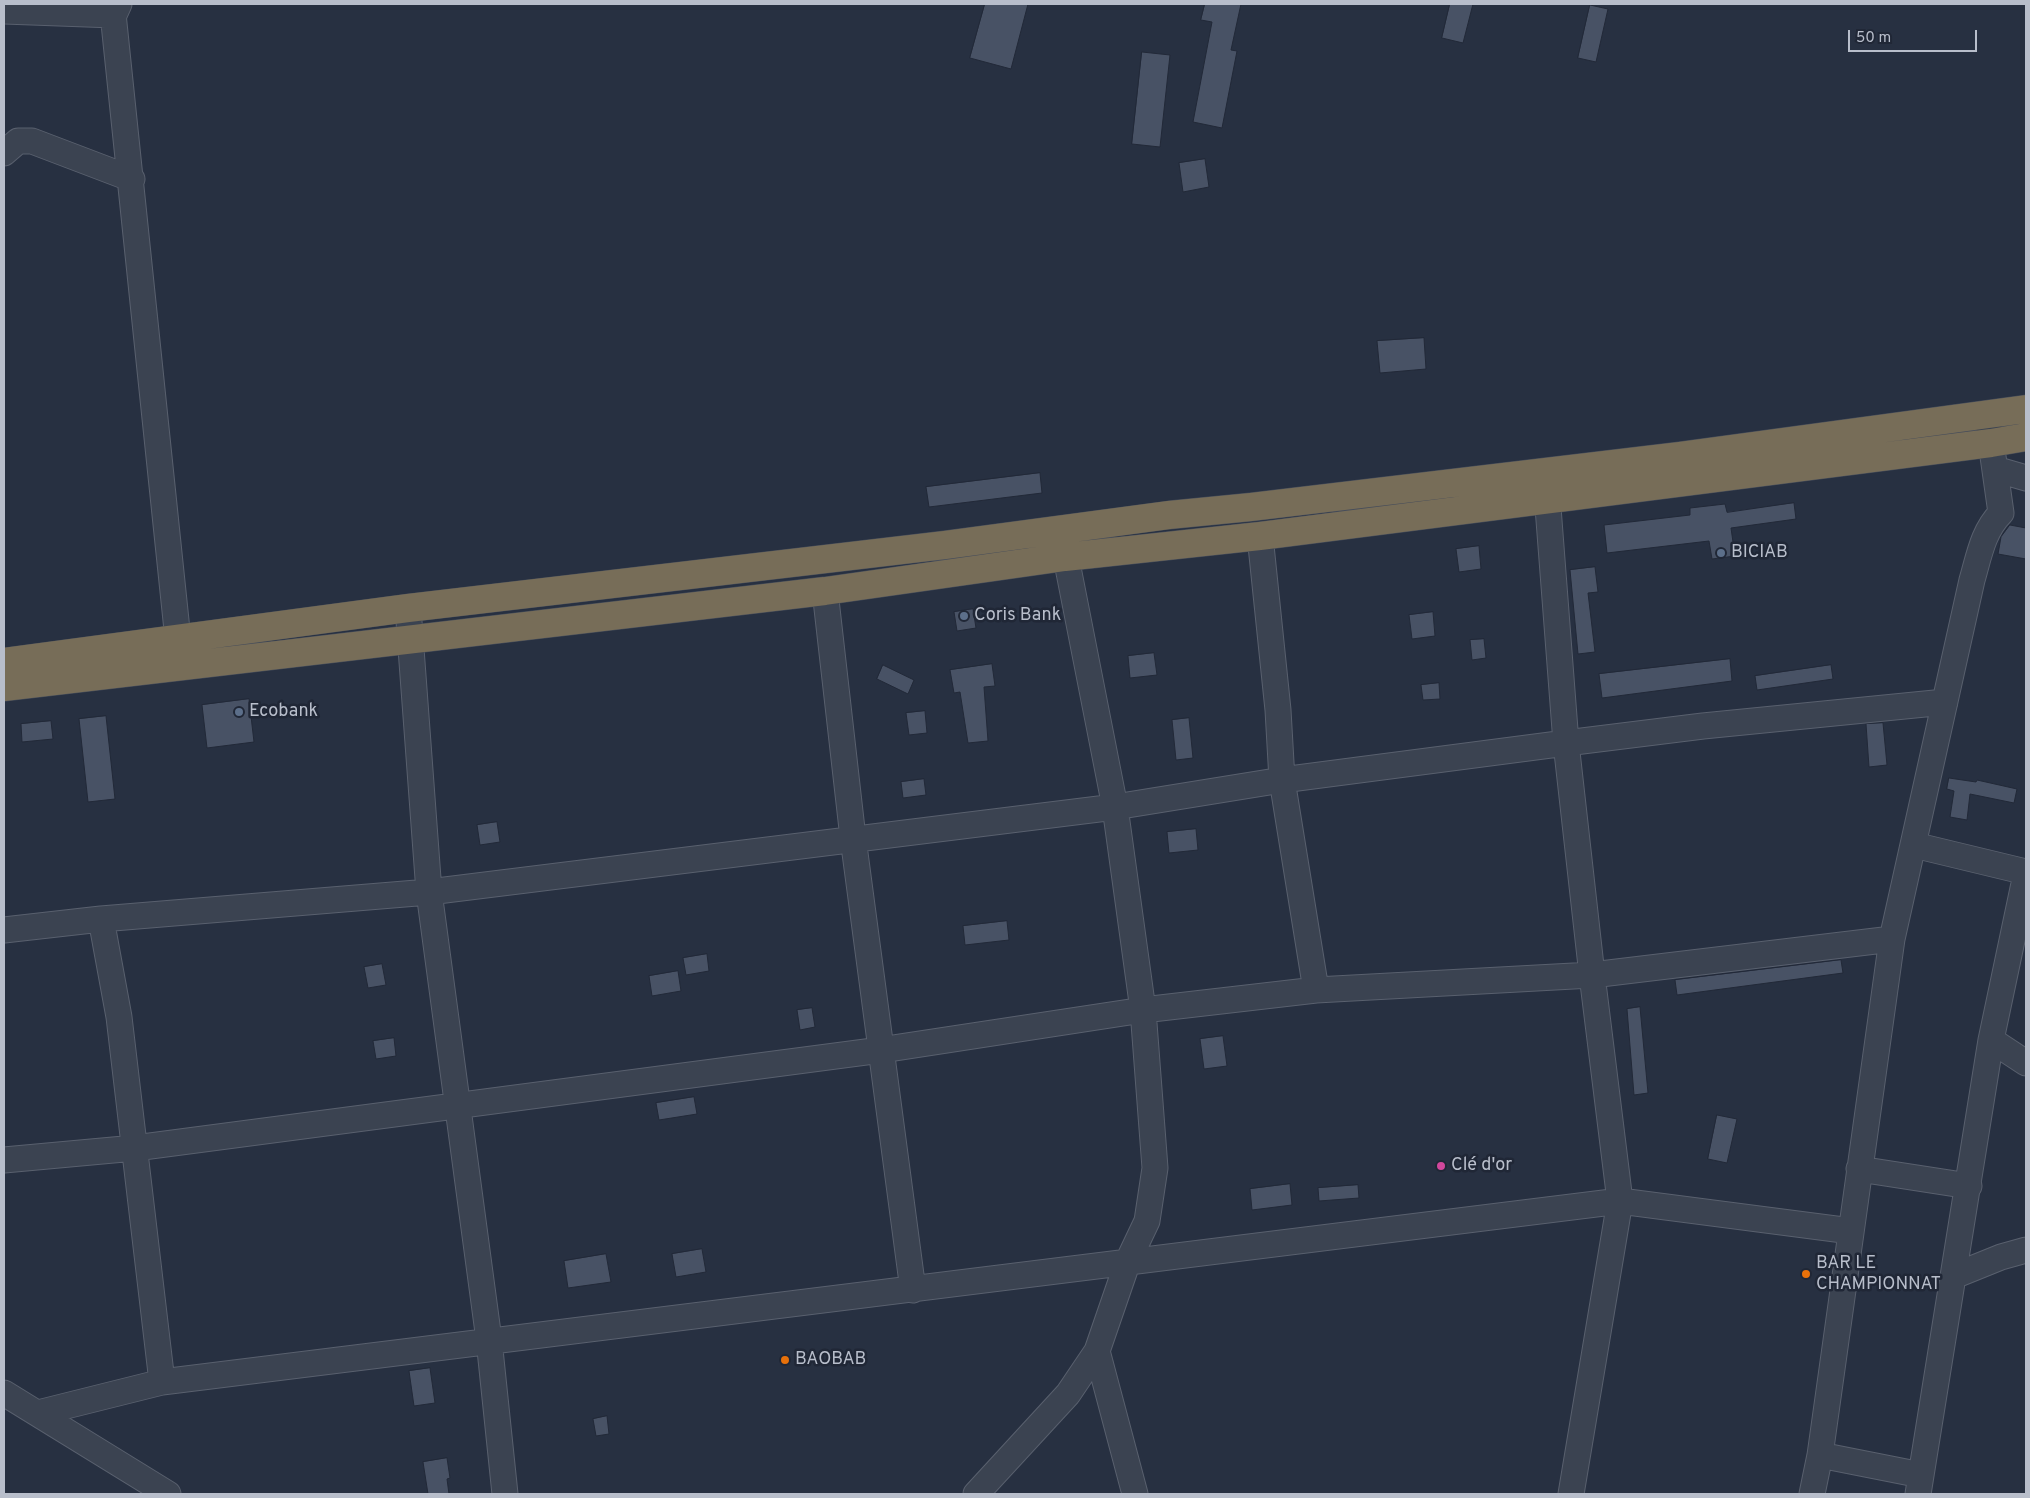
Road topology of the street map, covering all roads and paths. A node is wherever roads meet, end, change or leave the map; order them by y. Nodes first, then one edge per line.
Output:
1 (115, 7) edge
2 (4, 11) edge
3 (4, 153) edge
4 (132, 179) junction
5 (2026, 409) edge
6 (1988, 414) junction
7 (2026, 437) edge
8 (1993, 456) junction
9 (1544, 471) junction
10 (2026, 478) edge
11 (1549, 499) junction
12 (1061, 529) junction
13 (1260, 536) junction
14 (1065, 557) junction
15 (825, 590) junction
16 (408, 608) junction
17 (410, 638) junction
18 (178, 639) junction
19 (4, 662) edge
20 (180, 666) junction
21 (4, 687) edge
22 (1945, 702) junction
23 (1566, 742) junction
24 (1282, 780) junction
25 (1115, 808) junction
26 (853, 838) junction
27 (1914, 845) junction
28 (2026, 873) edge
29 (429, 892) junction
30 (100, 919) junction
31 (4, 930) edge
32 (1892, 939) junction
33 (1592, 974) junction
34 (1316, 990) junction
35 (1143, 1010) junction
36 (1992, 1040) junction
37 (880, 1050) junction
38 (2026, 1063) edge
39 (457, 1104) junction
40 (135, 1148) junction
41 (4, 1160) edge
42 (1860, 1169) junction
43 (1968, 1186) junction
44 (1620, 1201) junction
45 (1851, 1231) junction
46 (2026, 1250) edge
47 (1128, 1261) junction
48 (1954, 1276) junction
49 (913, 1290) junction
50 (489, 1340) junction
51 (1097, 1351) junction
52 (162, 1382) junction
53 (4, 1393) edge
54 (38, 1413) junction
55 (1820, 1455) junction
56 (1920, 1485) edge
57 (168, 1494) edge
58 (505, 1494) edge
59 (976, 1494) edge
60 (1136, 1494) edge
61 (1571, 1494) edge
62 (1812, 1494) edge

1 - 2 street
1 - 4 street
3 - 4 street
4 - 18 street
5 - 6 highway
6 - 8 street
6 - 9 highway
7 - 8 highway
8 - 10 street
8 - 11 highway
8 - 22 street
9 - 11 street
9 - 12 highway
11 - 13 highway
11 - 23 street
12 - 14 street
12 - 16 highway
13 - 14 highway
13 - 24 street
14 - 15 highway
14 - 25 street
15 - 17 highway
15 - 26 street
16 - 17 street
16 - 18 highway
17 - 20 highway
17 - 29 street
18 - 19 highway
18 - 20 street
20 - 21 highway
22 - 23 street
22 - 27 street
23 - 24 street
23 - 33 street
24 - 25 street
24 - 34 street
25 - 26 street
25 - 35 street
26 - 29 street
26 - 37 street
27 - 28 street
27 - 32 street
28 - 36 street
29 - 30 street
29 - 39 street
30 - 31 street
30 - 40 street
32 - 33 street
32 - 42 street
33 - 34 street
33 - 44 street
34 - 35 street
35 - 37 street
35 - 47 street
36 - 38 street
36 - 43 street
37 - 39 street
37 - 49 street
39 - 40 street
39 - 50 street
40 - 41 street
40 - 52 street
42 - 43 street
42 - 45 street
43 - 48 street
44 - 45 street
44 - 47 street
44 - 61 street
45 - 55 street
46 - 48 street
47 - 49 street
47 - 51 street
48 - 56 street
49 - 50 street
50 - 52 street
50 - 58 street
51 - 59 street
51 - 60 street
52 - 54 street
53 - 54 street
54 - 57 street
55 - 56 street
55 - 62 street

